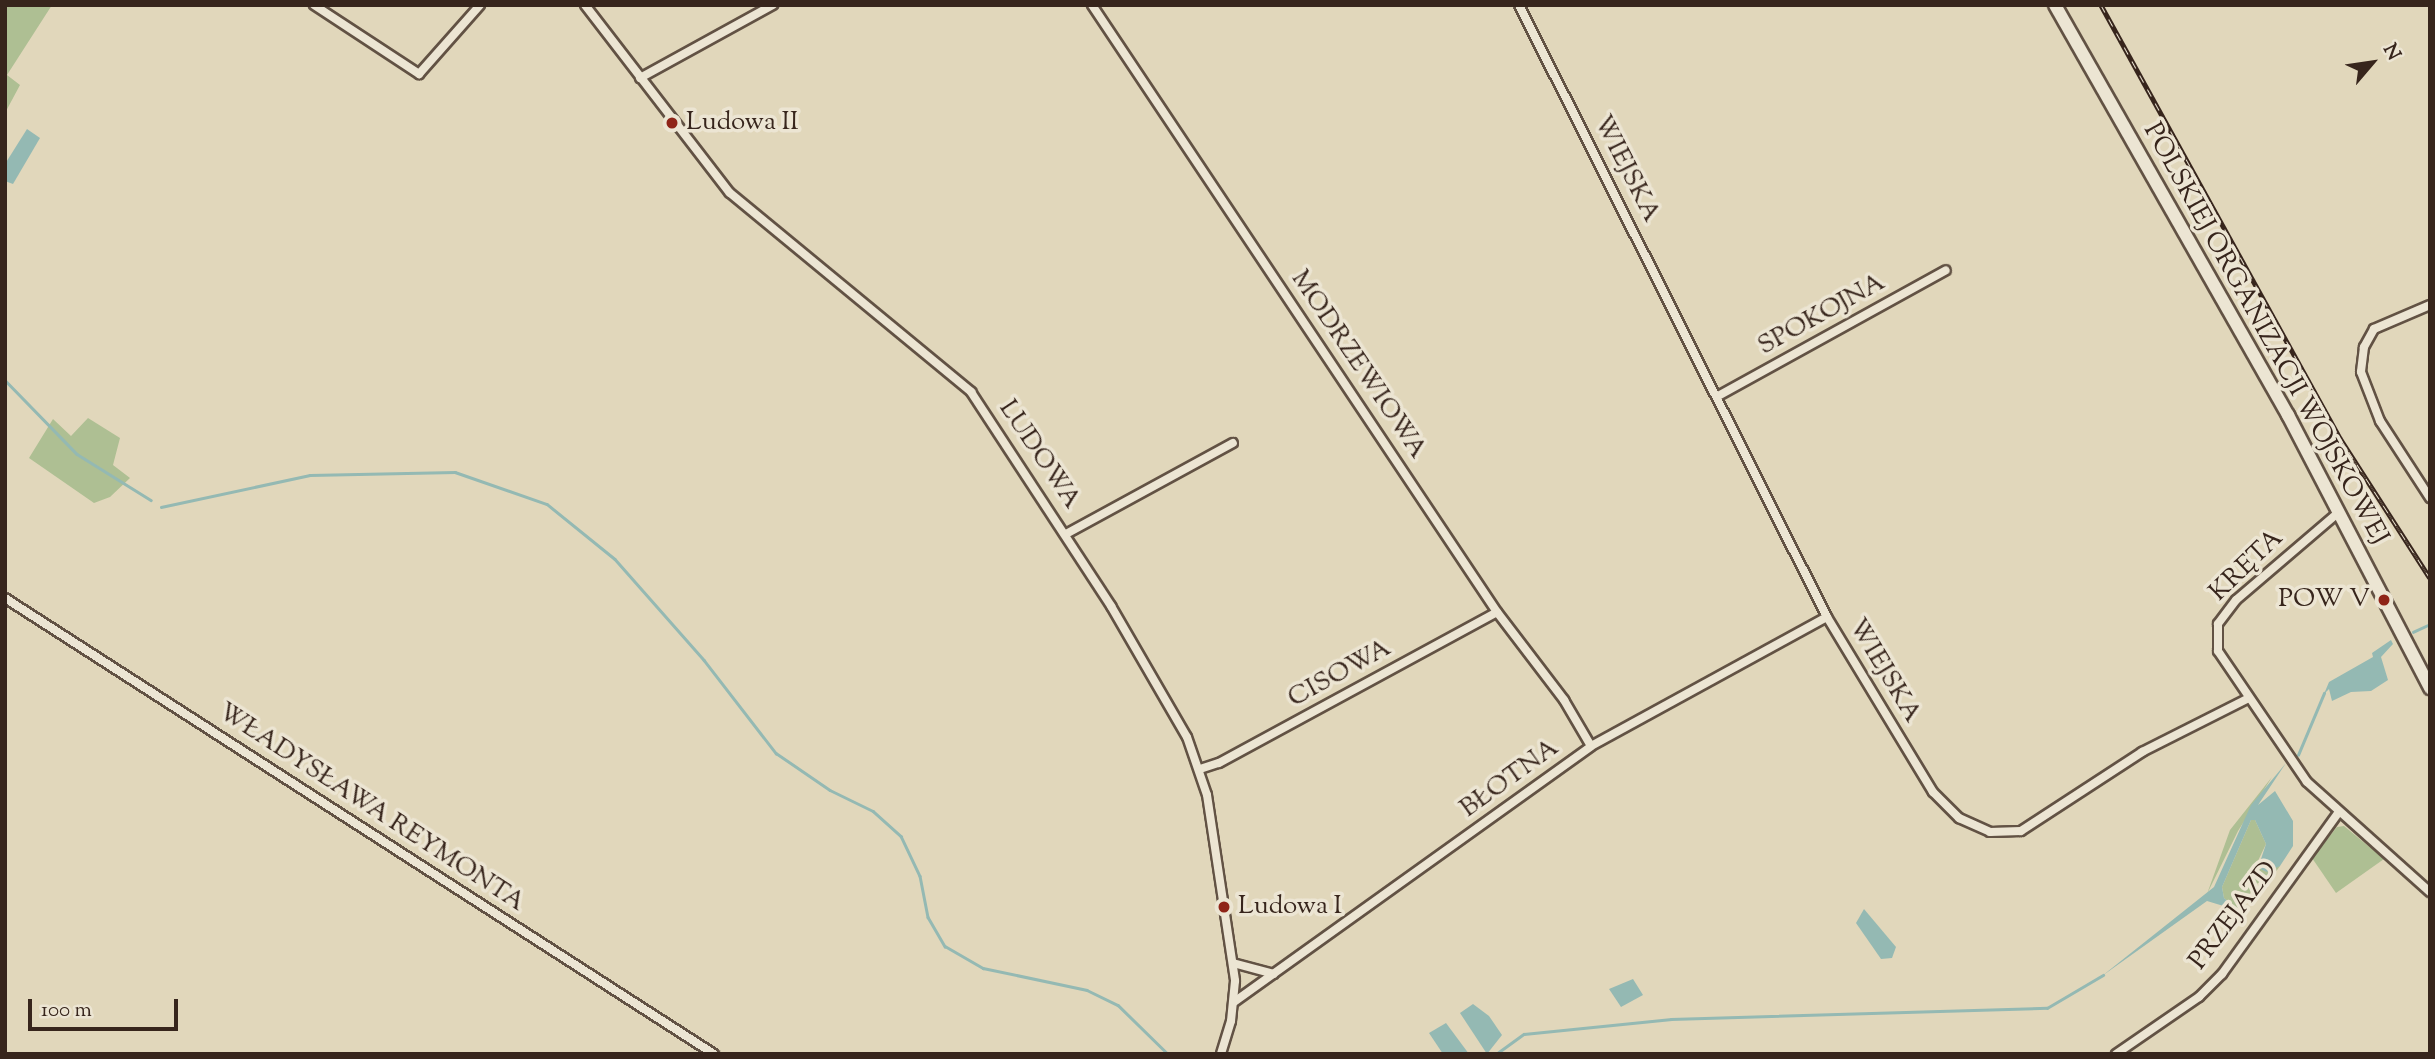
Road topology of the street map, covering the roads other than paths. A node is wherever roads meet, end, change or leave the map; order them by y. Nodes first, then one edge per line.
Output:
1 (314, 5) edge
2 (480, 5) edge
3 (585, 5) edge
4 (774, 5) edge
5 (1092, 5) edge
6 (1520, 5) edge
7 (2055, 5) edge
8 (640, 78) junction
9 (1946, 270) dead end
10 (2430, 305) edge
11 (1718, 396) junction
12 (1233, 443) dead end
13 (2430, 498) edge
14 (2339, 512) junction
15 (1066, 534) junction
16 (5, 598) edge
17 (1497, 612) junction
18 (1828, 617) junction
19 (2430, 688) edge
20 (2247, 699) junction
21 (1591, 746) junction
22 (1200, 769) junction
23 (2338, 813) junction
24 (2430, 874) edge
25 (2420, 879) junction
26 (2430, 892) edge
27 (1233, 963) junction
28 (1274, 974) junction
29 (1234, 1002) junction
30 (714, 1054) edge
31 (1221, 1054) edge
32 (2116, 1054) edge

1 - 2 street
3 - 8 street, LUDOWA
4 - 8 street
5 - 17 street, MODRZEWIOWA
6 - 11 street, WIEJSKA
7 - 14 main road, POLSKIEJ ORGANIZACJI WOJSKOWEJ
8 - 15 street, LUDOWA
9 - 11 street, SPOKOJNA
10 - 13 street
11 - 18 street, WIEJSKA
12 - 15 street
14 - 19 main road, POLSKIEJ ORGANIZACJI WOJSKOWEJ
14 - 20 street, KRĘTA
15 - 22 street, LUDOWA
16 - 30 street, WŁADYSŁAWA REYMONTA
17 - 21 street, MODRZEWIOWA
17 - 22 street, CISOWA
18 - 20 street, WIEJSKA
18 - 21 street, BŁOTNA
20 - 23 street
21 - 28 street, BŁOTNA
22 - 27 street, LUDOWA
23 - 25 street
23 - 32 street, PRZEJAZD
24 - 25 street
25 - 26 street
27 - 28 street
27 - 29 street, LUDOWA
28 - 29 street, BŁOTNA
29 - 31 street, LUDOWA

